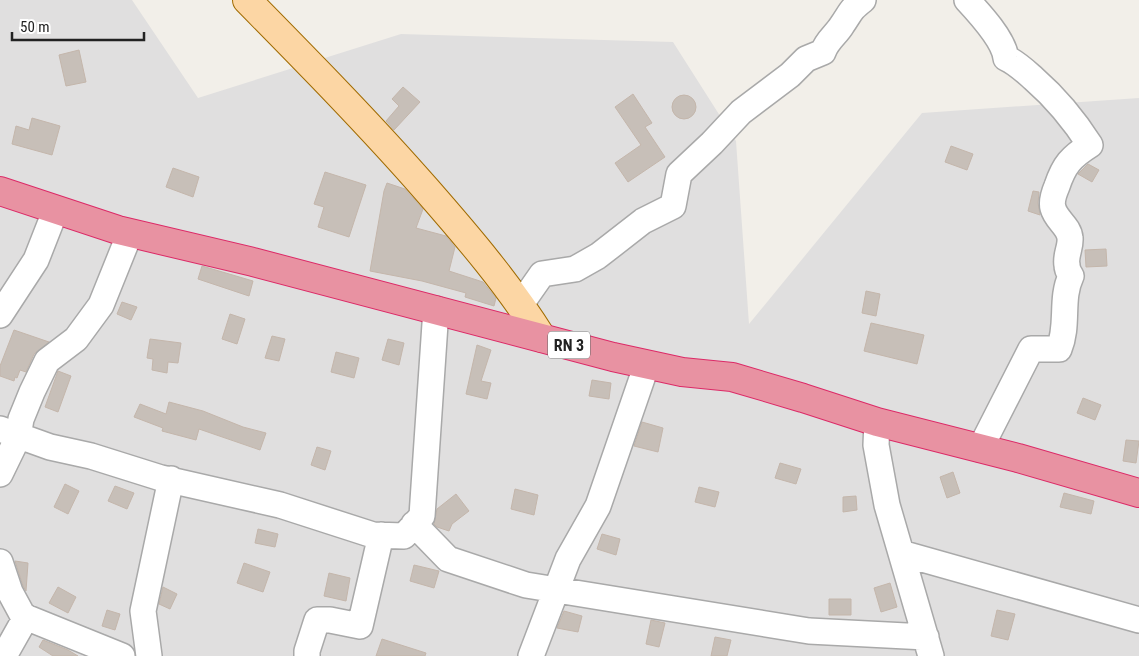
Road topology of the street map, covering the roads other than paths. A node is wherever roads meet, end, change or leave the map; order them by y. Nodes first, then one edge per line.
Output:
1 (247, 0) edge
2 (967, 0) edge
3 (853, 3) edge
4 (0, 191) edge
5 (56, 209) junction
6 (130, 233) junction
7 (521, 304) junction
8 (436, 309) junction
9 (0, 315) edge
10 (542, 338) junction
11 (647, 364) junction
12 (877, 422) junction
13 (9, 433) edge
14 (980, 450) junction
15 (0, 474) edge
16 (171, 479) junction
17 (1139, 493) edge
18 (414, 524) junction
19 (381, 535) junction
20 (901, 553) junction
21 (0, 562) edge
22 (556, 590) junction
23 (26, 617) junction
24 (1139, 620) edge
25 (929, 647) edge
26 (4, 656) edge
27 (122, 656) edge
28 (149, 656) edge
29 (308, 656) edge
30 (531, 656) edge

1 - 7 main road
2 - 14 street
3 - 7 street
4 - 5 highway, RN 3
5 - 6 highway, RN 3
5 - 9 street
6 - 8 highway, RN 3
6 - 13 street
7 - 10 main road
8 - 10 highway, RN 3
8 - 18 street
10 - 11 highway, RN 3
11 - 12 highway, RN 3
11 - 22 street
12 - 14 highway, RN 3
12 - 20 street
13 - 15 street
13 - 16 street
14 - 17 highway, RN 3
16 - 19 street
16 - 28 street
18 - 19 street
18 - 22 street
19 - 29 street
20 - 24 street
20 - 25 street
21 - 23 street
22 - 25 street
22 - 30 street
23 - 26 street
23 - 27 street

